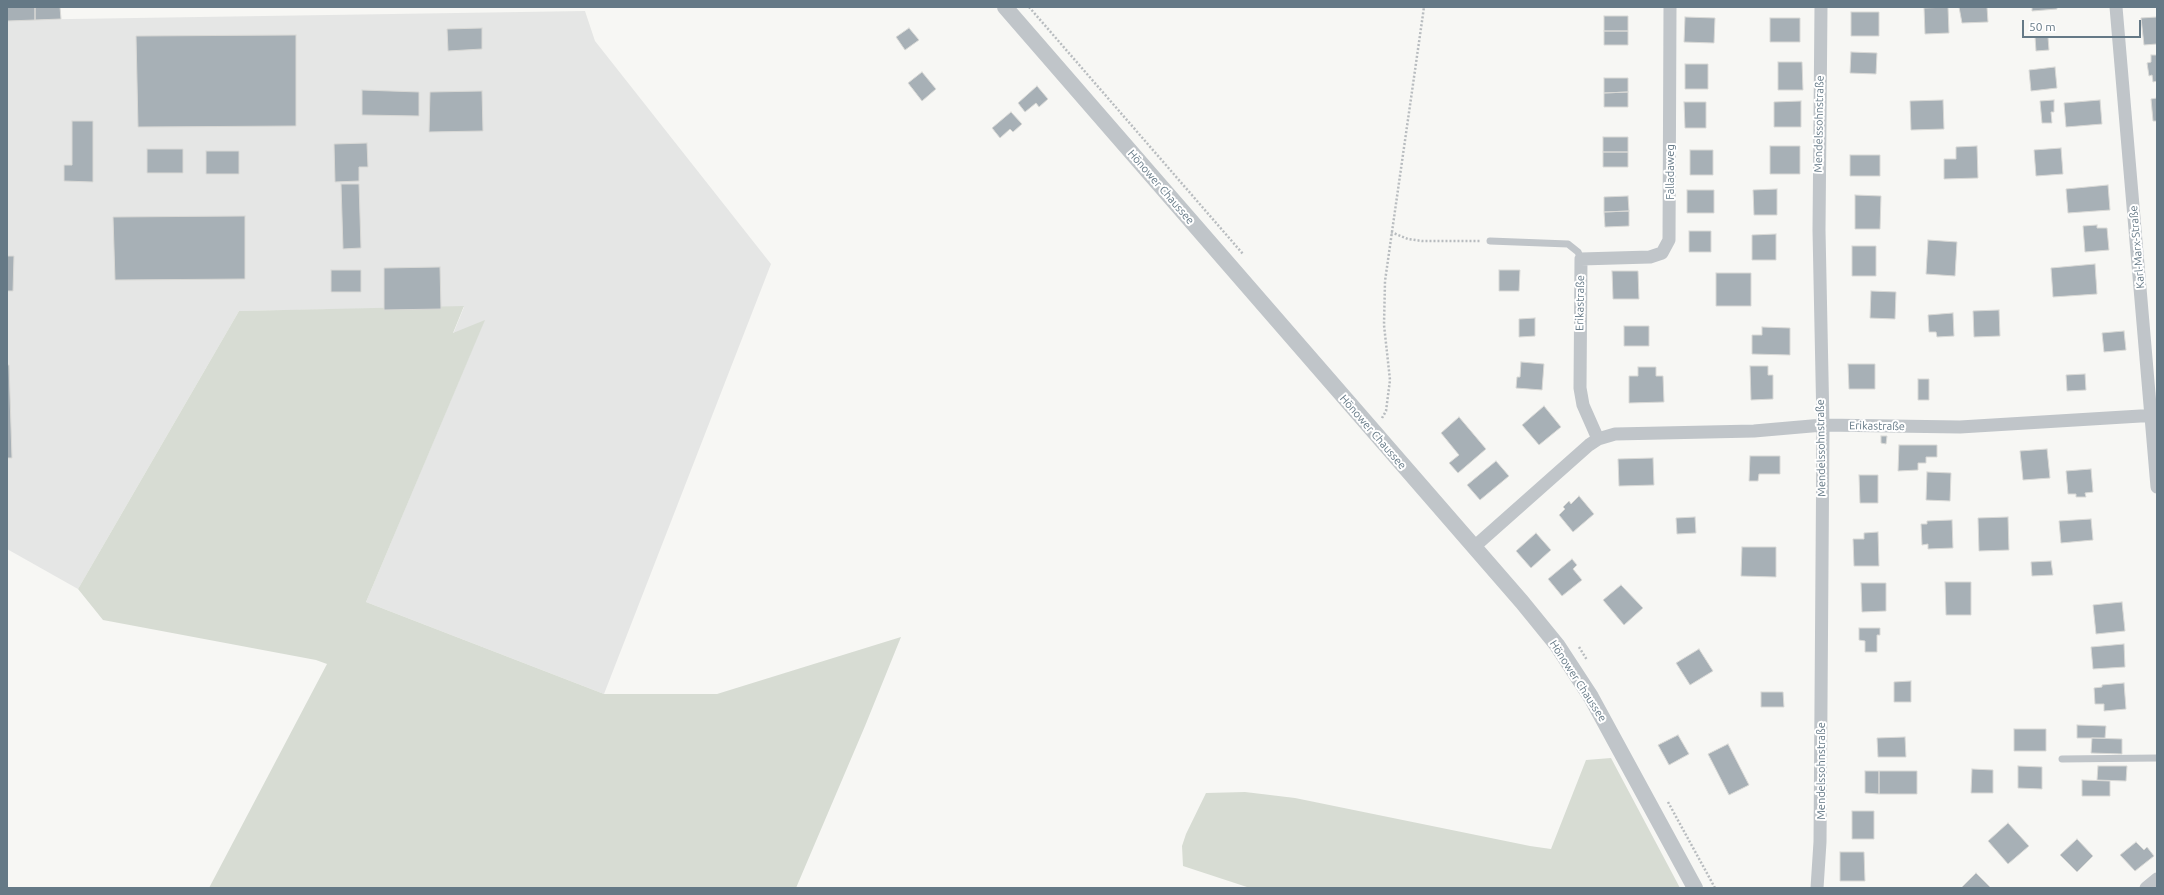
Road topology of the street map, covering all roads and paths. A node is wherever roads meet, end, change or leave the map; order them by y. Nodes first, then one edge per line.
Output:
1 (1005, 7) edge
2 (1424, 7) edge
3 (1670, 7) edge
4 (1821, 7) edge
5 (2116, 7) edge
6 (1391, 232) junction
7 (1490, 241) joint
8 (1581, 259) junction
9 (2154, 416) edge
10 (1823, 426) junction
11 (1371, 430) junction
12 (1598, 438) junction
13 (2157, 487) edge
14 (1474, 547) junction
15 (2157, 758) edge
16 (2062, 759) dead end
17 (2157, 879) edge
18 (1695, 888) edge
19 (1817, 888) edge
20 (2146, 888) edge

1 - 11 street, Hönower Chaussee
2 - 6 path
3 - 8 street, Falladaweg
4 - 10 street, Mendelssohnstraße
5 - 9 street, Karl-Marx-Straße
6 - 7 path
6 - 11 path
7 - 8 lane
8 - 12 street, Erikastraße
9 - 10 street, Erikastraße
9 - 13 street, Karl-Marx-Straße
10 - 12 street, Erikastraße
10 - 19 street, Mendelssohnstraße
11 - 14 street, Hönower Chaussee
12 - 14 street, Erikastraße
14 - 18 street, Hönower Chaussee
15 - 16 lane
17 - 20 street

